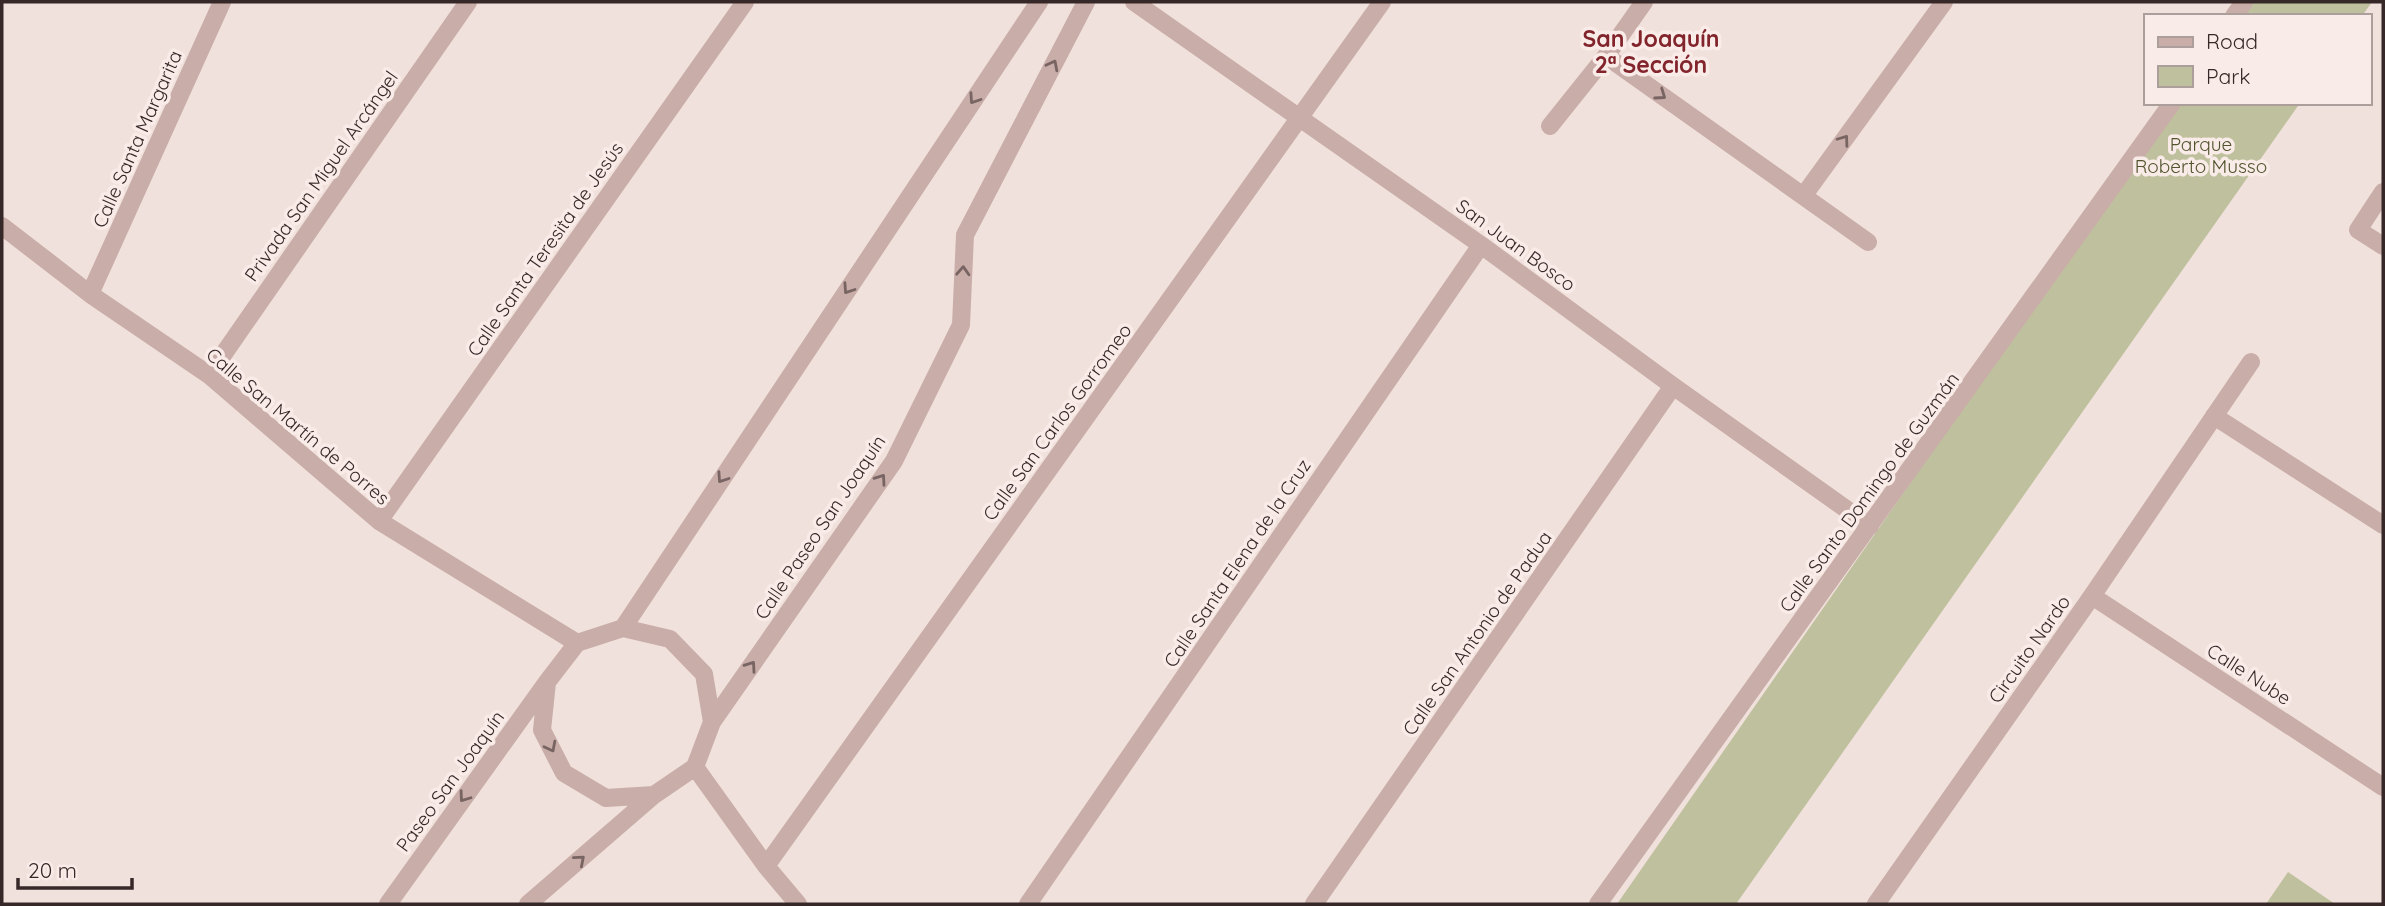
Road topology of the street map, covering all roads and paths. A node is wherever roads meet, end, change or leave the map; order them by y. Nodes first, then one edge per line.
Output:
1 (222, 2) edge
2 (468, 2) edge
3 (745, 2) edge
4 (1039, 2) edge
5 (1086, 2) edge
6 (1134, 2) edge
7 (1382, 2) edge
8 (1644, 2) edge
9 (1944, 2) edge
10 (1606, 56) junction
11 (2171, 105) edge
12 (1300, 118) junction
13 (1550, 126) dead end
14 (2383, 192) edge
15 (1804, 195) junction
16 (2, 226) edge
17 (1868, 242) dead end
18 (1481, 245) junction
19 (2383, 246) edge
20 (90, 294) junction
21 (2251, 362) dead end
22 (209, 375) junction
23 (1673, 386) junction
24 (2214, 416) junction
25 (379, 521) junction
26 (2383, 525) edge
27 (1871, 526) junction
28 (2092, 596) junction
29 (623, 628) junction
30 (577, 643) junction
31 (547, 682) junction
32 (712, 722) junction
33 (695, 767) junction
34 (2383, 787) edge
35 (654, 795) junction
36 (766, 866) junction
37 (388, 904) edge
38 (528, 904) edge
39 (798, 904) edge
40 (1028, 904) edge
41 (1314, 904) edge
42 (1598, 904) edge
43 (1876, 904) edge

1 - 20 street, Calle Santa Margarita
2 - 22 street, Privada San Miguel Arcángel
3 - 25 street, Calle Santa Teresita de Jesús
4 -> 29 street
32 -> 5 street, Calle Paseo San Joaquín
6 - 12 street, San Juan Bosco
7 - 12 street, Calle San Carlos Gorromeo
8 - 10 street
15 -> 9 street
10 - 13 street
10 -> 15 street
11 - 27 street, Calle Santo Domingo de Guzmán
12 - 18 street, San Juan Bosco
12 - 36 street, Calle San Carlos Gorromeo
14 - 19 street
15 - 17 street
16 - 20 street, Calle San Martín de Porres
18 - 23 street, San Juan Bosco
18 - 40 street, Calle Santa Elena de la Cruz
20 - 22 street, Calle San Martín de Porres
21 - 24 street, Circuito Nardo
22 - 25 street, Calle San Martín de Porres
23 - 27 street, San Juan Bosco
23 - 41 street, Calle San Antonio de Padua
24 - 26 street
24 - 28 street, Circuito Nardo
25 - 30 street, Calle San Martín de Porres
27 - 42 street, Calle Santo Domingo de Guzmán
28 - 34 street, Calle Nube
28 - 43 street, Circuito Nardo
29 - 30 street
29 - 32 street
30 - 31 street
31 -> 35 street
31 -> 37 street, Paseo San Joaquín
32 - 33 street
33 - 35 street
33 - 36 street
38 -> 35 street
36 - 39 street

